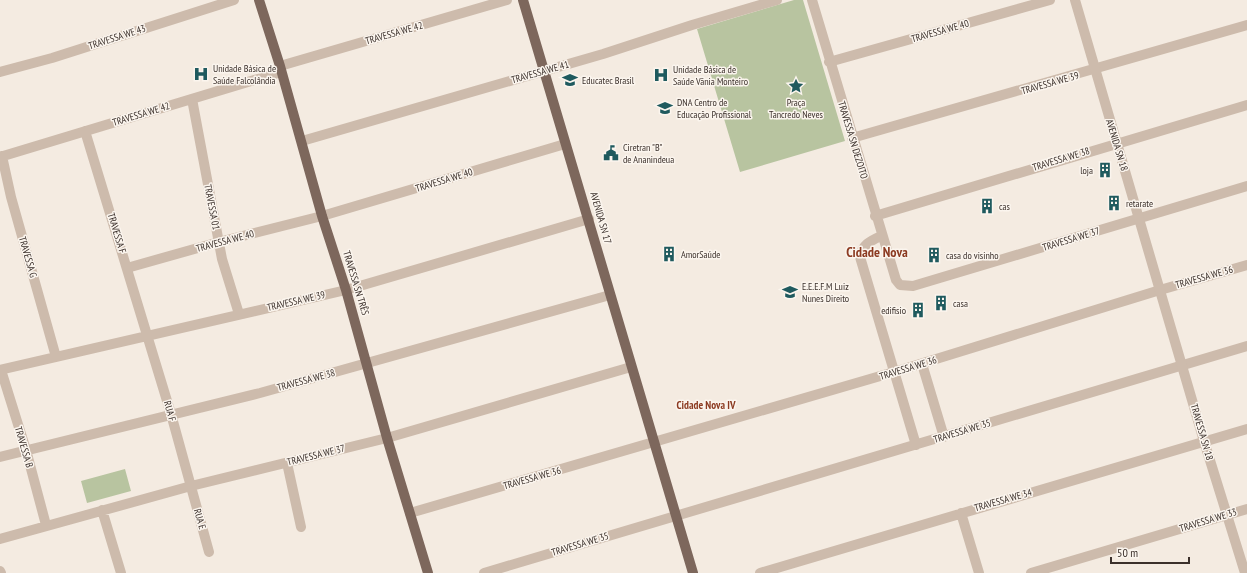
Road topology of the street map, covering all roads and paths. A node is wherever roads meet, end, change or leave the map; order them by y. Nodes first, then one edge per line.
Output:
1 (234, 0) edge
2 (259, 0) edge
3 (507, 0) edge
4 (523, 0) edge
5 (777, 0) edge
6 (812, 0) edge
7 (1050, 0) edge
8 (1075, 0) edge
9 (1247, 25) edge
10 (829, 62) junction
11 (281, 69) junction
12 (544, 70) junction
13 (1094, 70) junction
14 (0, 72) edge
15 (192, 99) junction
16 (1247, 104) edge
17 (85, 131) junction
18 (852, 138) junction
19 (302, 141) junction
20 (1117, 142) junction
21 (565, 144) junction
22 (1, 156) edge
23 (1247, 186) edge
24 (322, 216) junction
25 (875, 216) junction
26 (1139, 218) junction
27 (589, 219) junction
28 (881, 236) junction
29 (219, 242) junction
30 (1247, 265) edge
31 (128, 268) junction
32 (896, 280) joint
33 (346, 290) junction
34 (1160, 290) junction
35 (610, 295) junction
36 (239, 314) junction
37 (147, 336) junction
38 (1247, 346) edge
39 (56, 357) junction
40 (367, 363) junction
41 (922, 364) junction
42 (1183, 364) junction
43 (631, 367) junction
44 (0, 370) edge
45 (894, 372) junction
46 (171, 414) junction
47 (1247, 429) edge
48 (944, 437) junction
49 (387, 438) junction
50 (1204, 441) junction
51 (655, 442) junction
52 (916, 445) junction
53 (26, 450) junction
54 (0, 457) edge
55 (286, 463) junction
56 (191, 486) junction
57 (1247, 509) edge
58 (102, 510) junction
59 (962, 512) junction
60 (410, 514) junction
61 (1227, 514) junction
62 (676, 516) junction
63 (46, 525) junction
64 (300, 527) dead end
65 (0, 539) edge
66 (209, 552) dead end
67 (121, 573) edge
68 (428, 573) edge
69 (484, 573) edge
70 (693, 573) edge
71 (760, 573) edge
72 (979, 573) edge
73 (1031, 573) edge
74 (1245, 573) edge

1 - 14 street, TRAVESSA WE 43
2 - 11 main road, TRAVESSA SN TRÊS
3 - 11 street, TRAVESSA WE 42
4 - 12 main road, AVENIDA SN 17
5 - 12 street, TRAVESSA WE 41
6 - 10 street, TRAVESSA SN DEZOITO
7 - 10 street, TRAVESSA WE 40
8 - 13 street, AVENIDA SN 18
9 - 13 street, TRAVESSA WE 39
10 - 18 street, TRAVESSA SN DEZOITO
11 - 15 street, TRAVESSA WE 42
11 - 19 main road, TRAVESSA SN TRÊS
12 - 19 street, TRAVESSA WE 41
12 - 21 main road, AVENIDA SN 17
13 - 18 street, TRAVESSA WE 39
13 - 20 street, AVENIDA SN 18
15 - 17 street, TRAVESSA WE 42
15 - 29 street, TRAVESSA 01
16 - 20 street, TRAVESSA WE 38
17 - 22 street, TRAVESSA WE 42
17 - 31 street, TRAVESSA F
18 - 25 street, TRAVESSA SN DEZOITO
19 - 24 main road, TRAVESSA SN TRÊS
20 - 25 street, TRAVESSA WE 38
20 - 26 street, AVENIDA SN 18
21 - 24 street, TRAVESSA WE 40
21 - 27 main road, AVENIDA SN 17
22 - 39 street, TRAVESSA G
23 - 26 street, TRAVESSA WE 37
24 - 29 street, TRAVESSA WE 40
24 - 33 main road, TRAVESSA SN TRÊS
25 - 28 street, TRAVESSA SN DEZOITO
26 - 32 street, TRAVESSA WE 37
26 - 34 street, AVENIDA SN 18
27 - 33 street, TRAVESSA WE 39
27 - 35 main road, AVENIDA SN 17
28 - 32 street, TRAVESSA SN DEZOITO
28 - 45 street
29 - 31 street, TRAVESSA WE 40
29 - 36 street, TRAVESSA 01
30 - 34 street, TRAVESSA WE 36
31 - 37 street, TRAVESSA F
33 - 36 street, TRAVESSA WE 39
33 - 40 main road, TRAVESSA SN TRÊS
34 - 41 street, TRAVESSA WE 36
34 - 42 street, TRAVESSA SN 18
35 - 40 street, TRAVESSA WE 38
35 - 43 main road, AVENIDA SN 17
36 - 37 street, TRAVESSA WE 39
37 - 39 street, TRAVESSA WE 39
37 - 46 street, RUA F
38 - 42 street, TRAVESSA WE 35
39 - 44 street, TRAVESSA WE 39
40 - 46 street, TRAVESSA WE 38
40 - 49 main road, TRAVESSA SN TRÊS
41 - 45 street, TRAVESSA WE 36
41 - 48 street
42 - 48 street, TRAVESSA WE 35
42 - 50 street, TRAVESSA SN 18
43 - 49 street, TRAVESSA WE 37
43 - 51 main road, AVENIDA SN 17
44 - 53 street, TRAVESSA B
45 - 51 street, TRAVESSA WE 36
45 - 52 street
46 - 53 street, TRAVESSA WE 38
46 - 56 street, RUA F
47 - 50 street, TRAVESSA WE 34
48 - 52 street, TRAVESSA WE 35
49 - 55 street, TRAVESSA WE 37
49 - 60 main road, TRAVESSA SN TRÊS
50 - 59 street, TRAVESSA WE 34
50 - 61 street, TRAVESSA SN 18
51 - 60 street, TRAVESSA WE 36
51 - 62 main road, AVENIDA SN 17
52 - 62 street, TRAVESSA WE 35
53 - 54 street, TRAVESSA WE 38
53 - 63 street, TRAVESSA B
55 - 56 street, TRAVESSA WE 37
55 - 64 street
56 - 58 street, TRAVESSA WE 37
56 - 66 street, RUA E
57 - 61 street, TRAVESSA WE 33
58 - 63 street, TRAVESSA WE 37
58 - 67 street
59 - 71 street, TRAVESSA WE 34
59 - 72 street
60 - 68 main road, TRAVESSA SN TRÊS
61 - 73 street, TRAVESSA WE 33
61 - 74 street, TRAVESSA SN 18
62 - 69 street, TRAVESSA WE 35
62 - 70 main road, AVENIDA SN 17
63 - 65 street, TRAVESSA WE 37

